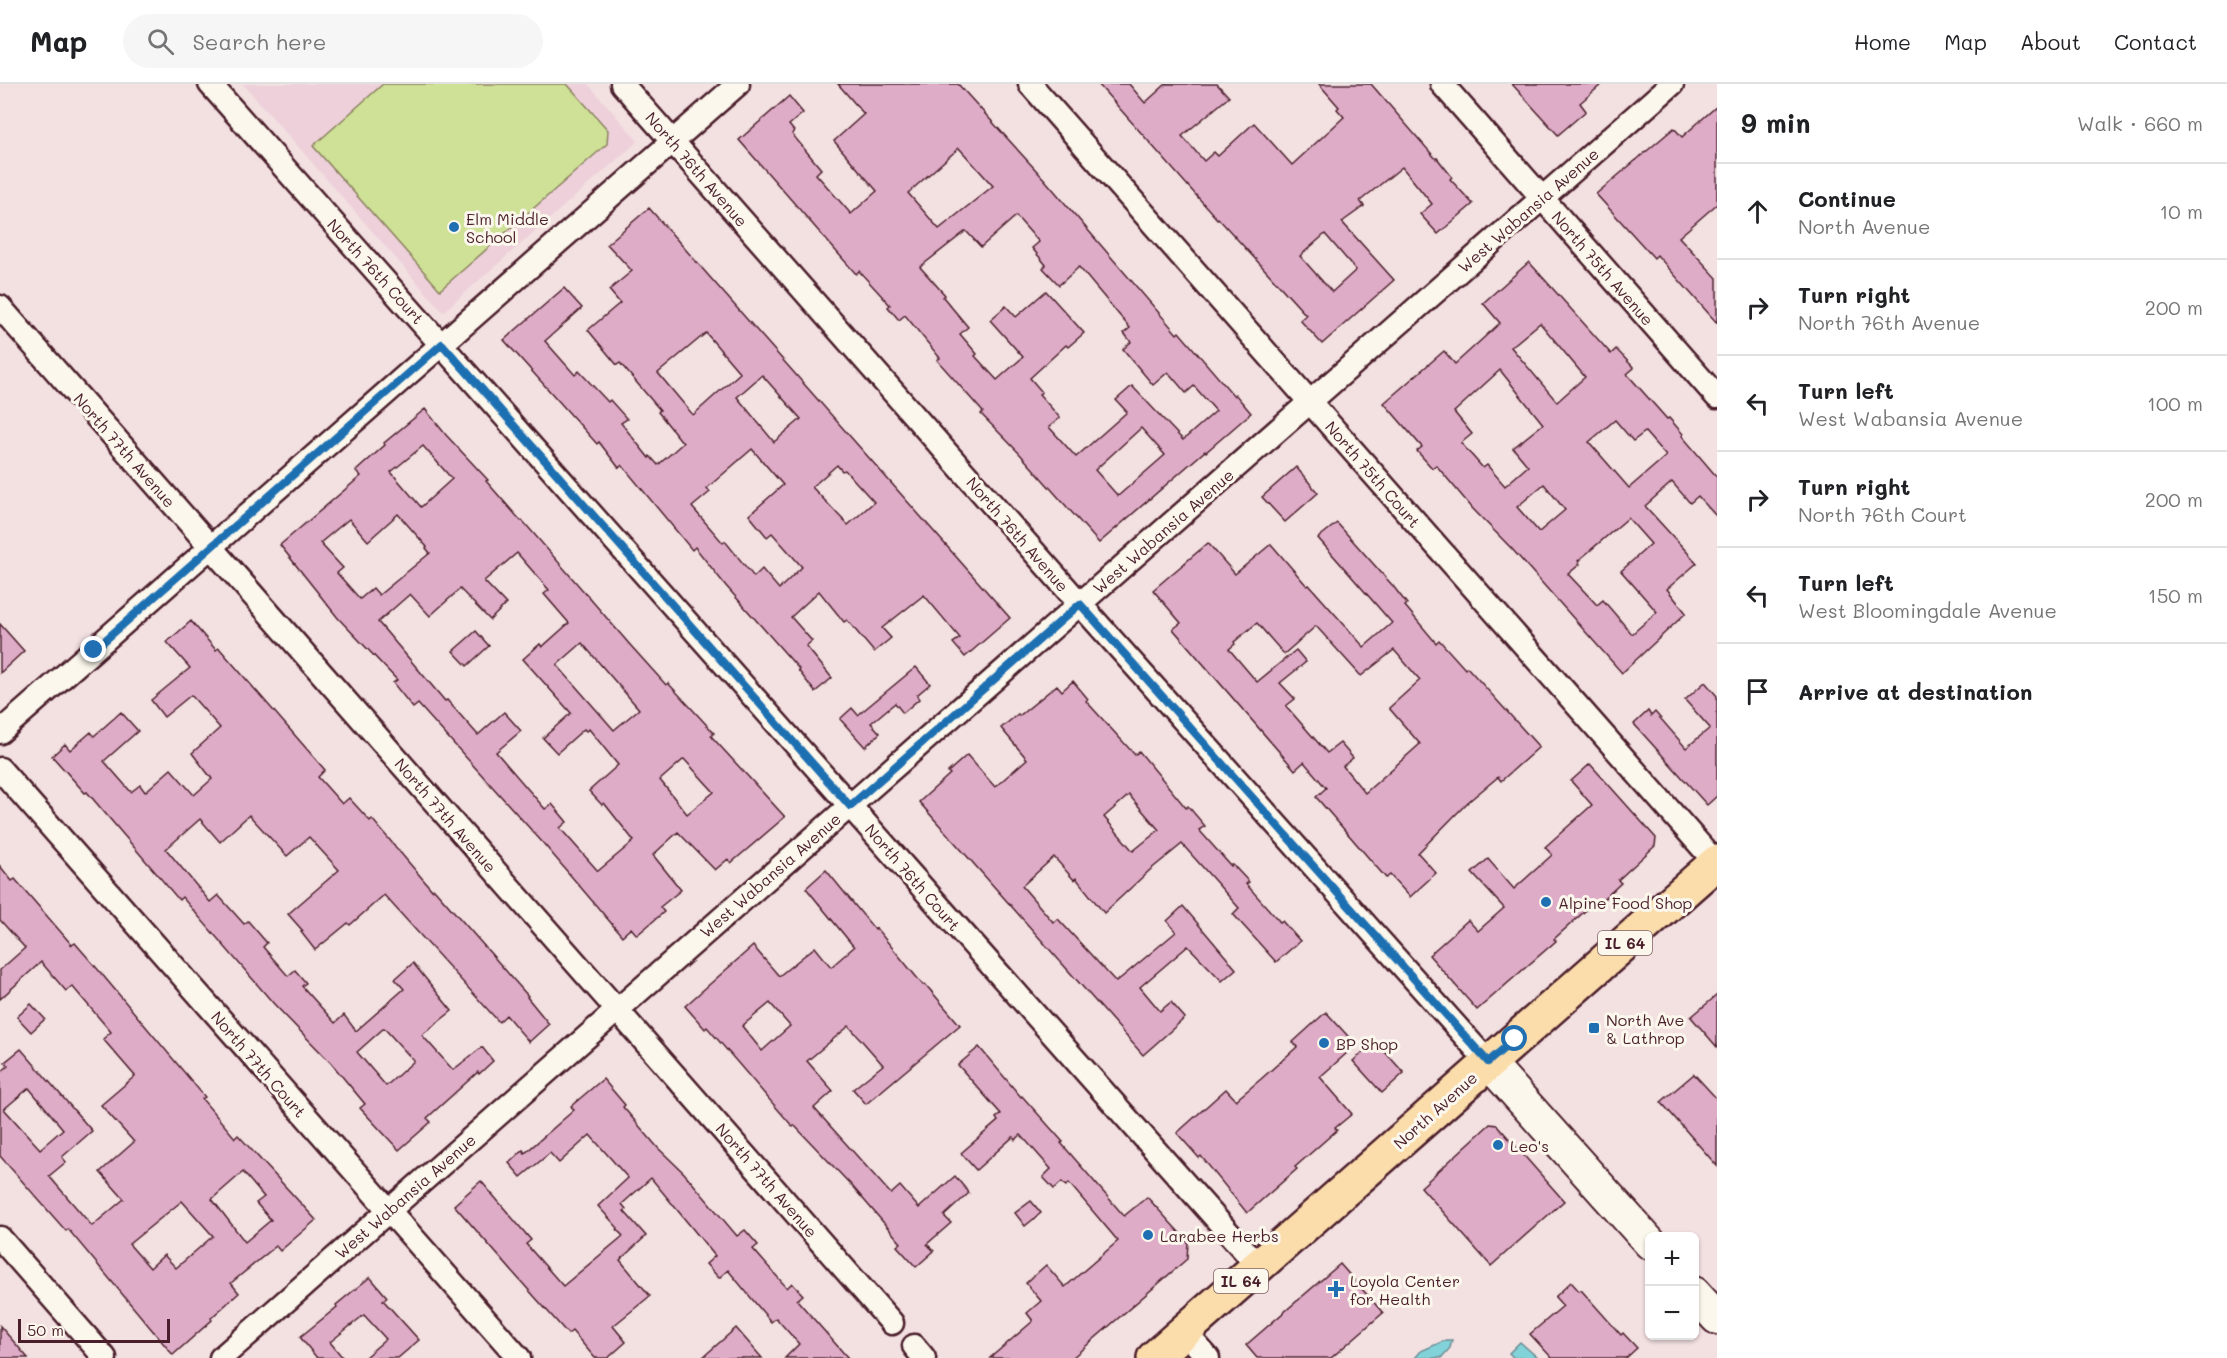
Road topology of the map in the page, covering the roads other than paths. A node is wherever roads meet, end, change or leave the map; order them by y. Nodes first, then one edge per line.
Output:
1 (210, 84) edge
2 (622, 84) edge
3 (738, 84) edge
4 (1030, 84) edge
5 (1442, 84) edge
6 (1672, 84) edge
7 (673, 141) junction
8 (1542, 198) junction
9 (0, 308) edge
10 (442, 344) junction
11 (1717, 397) edge
12 (1311, 403) junction
13 (211, 547) junction
14 (1080, 604) junction
15 (0, 732) edge
16 (0, 769) edge
17 (850, 806) junction
18 (1716, 863) edge
19 (617, 1010) junction
20 (1488, 1062) junction
21 (389, 1210) junction
22 (1645, 1237) edge
23 (0, 1238) edge
24 (1258, 1266) junction
25 (1699, 1298) edge
26 (1717, 1318) edge
27 (892, 1323) dead end
28 (1184, 1331) junction
29 (105, 1358) edge
30 (221, 1358) edge
31 (519, 1358) edge
32 (1154, 1358) edge
33 (1208, 1358) edge

1 - 10 street, North 76th Court
2 - 7 street, North 76th Avenue
3 - 7 street
4 - 12 street, North 75th Court
5 - 8 street, North 75th Avenue
6 - 8 street, West Wabansia Avenue
7 - 10 street
7 - 14 street, North 76th Avenue
8 - 11 street, North 75th Avenue
8 - 12 street, West Wabansia Avenue
9 - 13 street, North 77th Avenue
10 - 13 street
10 - 17 street, North 76th Court
12 - 14 street, West Wabansia Avenue
12 - 18 street, North 75th Court
13 - 15 street
13 - 19 street, North 77th Avenue
14 - 17 street, West Wabansia Avenue
14 - 20 street, North 76th Avenue
16 - 21 street, North 77th Court
17 - 19 street, West Wabansia Avenue
17 - 24 street, North 76th Court
18 - 20 main road, North Avenue / IL 64
19 - 21 street, West Wabansia Avenue
19 - 27 street, North 77th Avenue
20 - 22 street
20 - 24 main road, North Avenue / IL 64
21 - 30 street, West Wabansia Avenue
21 - 31 street, North 77th Court
23 - 29 street
24 - 28 main road, North Avenue / IL 64
25 - 26 street
28 - 32 main road, North Avenue / IL 64
28 - 33 street

